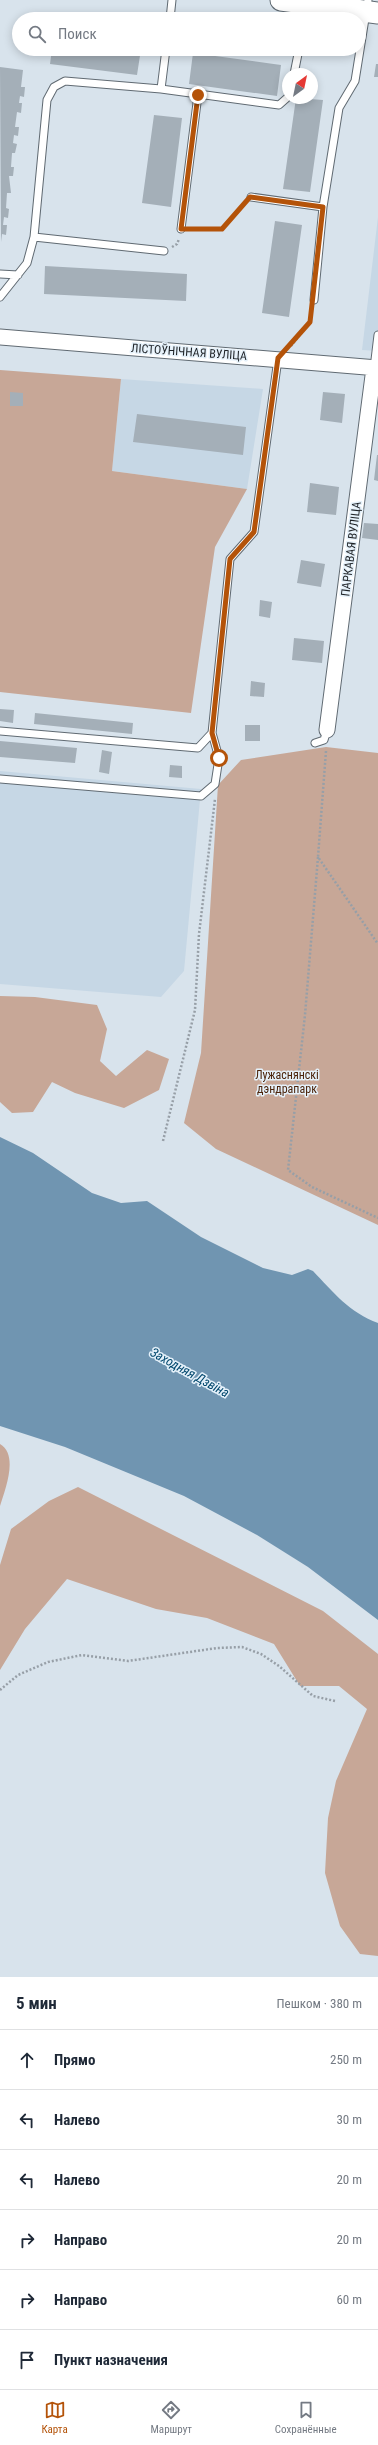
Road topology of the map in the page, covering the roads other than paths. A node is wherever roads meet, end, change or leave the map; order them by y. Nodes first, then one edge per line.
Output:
1 (172, 0) edge
2 (281, 0) edge
3 (371, 8) edge
4 (307, 11) edge
5 (171, 12) edge
6 (366, 31) edge
7 (165, 56) edge
8 (298, 56) edge
9 (360, 56) edge
10 (295, 68) edge
11 (161, 89) junction
12 (198, 95) junction
13 (282, 102) edge
14 (250, 197) road end
15 (323, 207) junction
16 (181, 229) road end
17 (34, 237) junction
18 (164, 251) road end
19 (0, 274) edge
20 (18, 275) junction
21 (0, 297) edge
22 (314, 300) road end
23 (378, 335) edge
24 (0, 337) edge
25 (278, 358) junction
26 (376, 368) edge
27 (327, 730) joint
28 (0, 731) edge
29 (212, 733) junction
30 (315, 743) dead end
31 (0, 779) edge

1 - 5 lane
2 - 4 street
3 - 4 street
3 - 6 lane
7 - 11 lane
8 - 10 lane
9 - 15 lane
11 - 12 lane
11 - 17 lane
12 - 13 lane
12 - 16 lane
14 - 15 lane
15 - 22 lane
17 - 18 lane
17 - 20 lane
19 - 20 lane
20 - 21 lane
23 - 26 lane
24 - 25 street, ЛІСТОЎНІЧНАЯ ВУЛІЦА
25 - 26 street, ЛІСТОЎНІЧНАЯ ВУЛІЦА
25 - 29 lane
26 - 27 street, ПАРКАВАЯ ВУЛІЦА
27 - 30 lane
28 - 29 lane
29 - 31 lane

